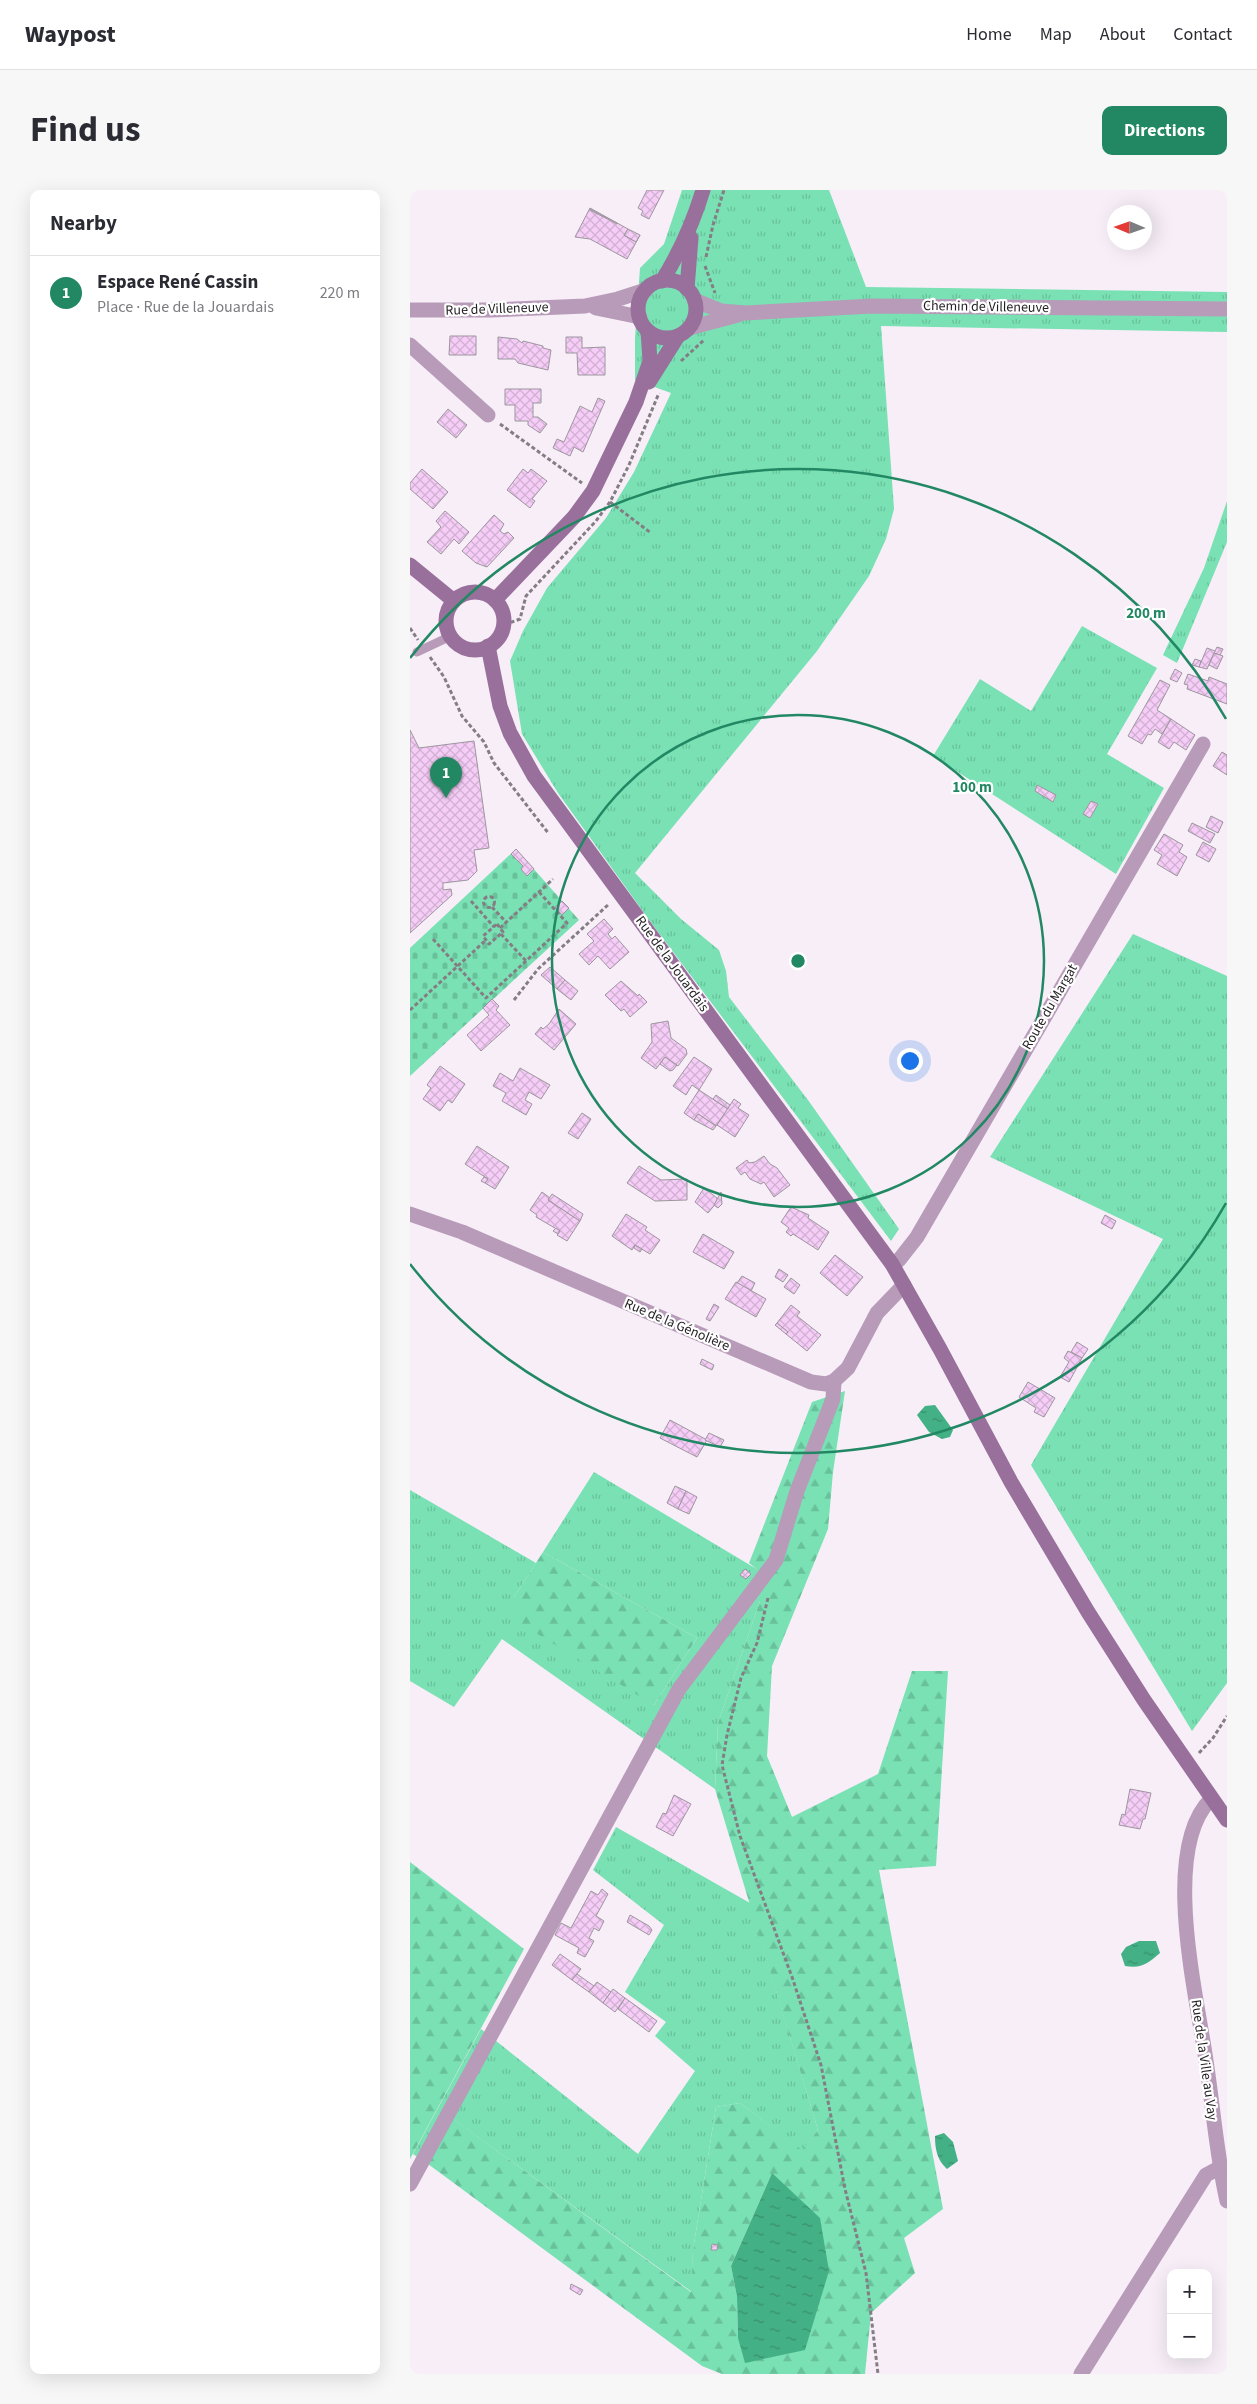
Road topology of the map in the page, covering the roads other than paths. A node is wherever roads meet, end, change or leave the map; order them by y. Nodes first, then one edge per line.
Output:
1 (703, 190) edge
2 (694, 222) junction
3 (662, 281) junction
4 (646, 290) junction
5 (691, 294) junction
6 (585, 306) junction
7 (1227, 309) edge
8 (410, 310) edge
9 (746, 313) junction
10 (640, 317) junction
11 (648, 331) junction
12 (684, 332) junction
13 (410, 345) edge
14 (636, 402) junction
15 (488, 415) road end
16 (410, 565) edge
17 (495, 600) junction
18 (454, 601) junction
19 (451, 636) junction
20 (488, 646) junction
21 (420, 650) road end
22 (1203, 744) dead end
23 (410, 1214) edge
24 (892, 1264) junction
25 (904, 1285) junction
26 (834, 1380) junction
27 (1211, 1799) junction
28 (1227, 1820) edge
29 (1219, 2168) junction
30 (410, 2184) edge
31 (1227, 2201) edge
32 (1081, 2374) edge

1 - 2 main road
2 - 3 main road
2 - 5 main road
3 - 4 main road
3 - 5 main road
4 - 6 street, Rue de Villeneuve
4 - 10 main road
5 - 9 street, Chemin de Villeneuve
5 - 12 main road
6 - 8 street, Rue de Villeneuve
6 - 10 street, Rue de Villeneuve
7 - 9 street, Chemin de Villeneuve
9 - 12 street, Chemin de Villeneuve
10 - 11 main road
11 - 12 main road
11 - 14 main road
12 - 14 main road
13 - 15 street
14 - 17 main road
16 - 18 main road
17 - 18 main road
17 - 20 main road
18 - 19 main road
19 - 20 main road
19 - 21 lane
20 - 24 main road, Rue de la Jouardais
22 - 24 street, Route du Margat
23 - 26 street, Rue de la Génolière
24 - 25 main road, Rue de la Jouardais
25 - 26 street
25 - 27 main road, Rue de la Jouardais
26 - 30 street
27 - 28 main road, Rue de la Jouardais
27 - 29 street, Rue de la Ville au Vay
29 - 31 street, Rue de la Ville au Vay
29 - 32 street

